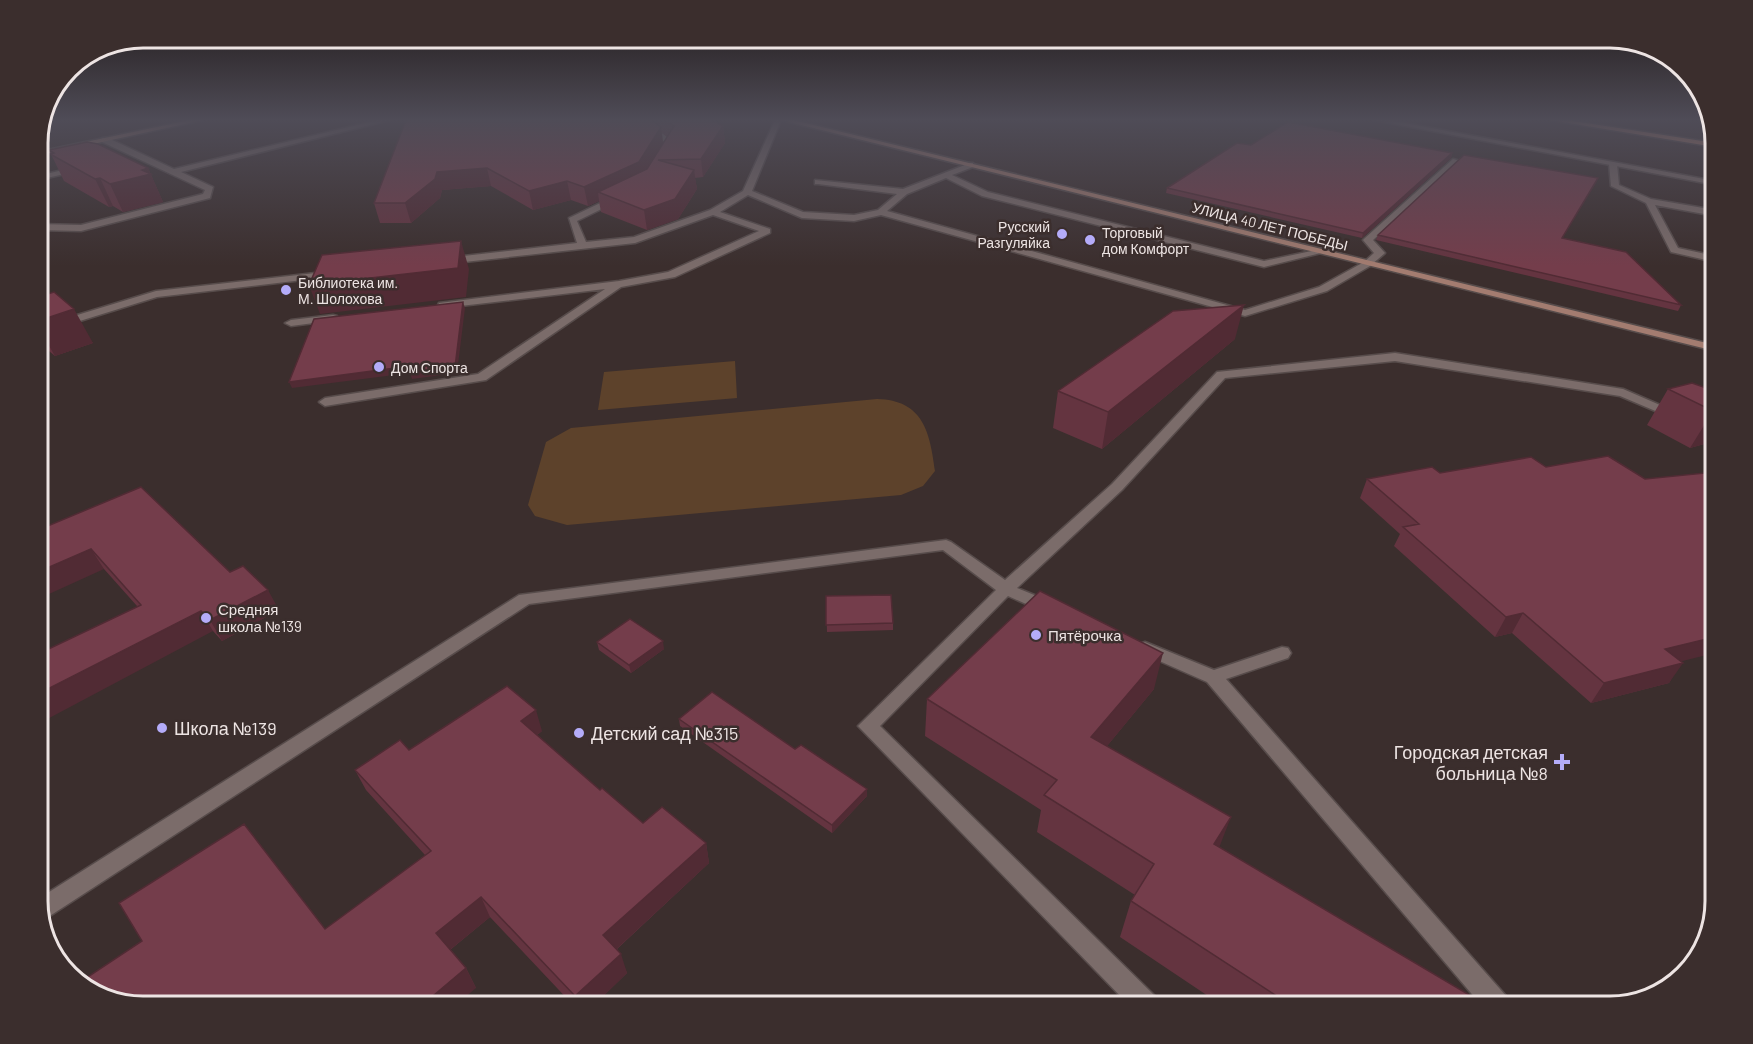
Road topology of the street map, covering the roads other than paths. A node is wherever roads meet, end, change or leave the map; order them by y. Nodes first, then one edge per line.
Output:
1 (77, 169) edge
2 (171, 169) edge
3 (186, 169) edge
4 (757, 169) edge
5 (961, 169) edge
6 (985, 169) edge
7 (1447, 169) edge
8 (1613, 169) edge
9 (1638, 169) edge
10 (177, 171) junction
11 (946, 175) junction
12 (48, 176) edge
13 (1705, 181) edge
14 (818, 182) dead end
15 (747, 192) junction
16 (904, 192) junction
17 (625, 194) edge
18 (1649, 201) junction
19 (1705, 211) edge
20 (712, 212) junction
21 (881, 212) junction
22 (48, 227) edge
23 (583, 245) junction
24 (1318, 251) junction
25 (1705, 257) edge
26 (429, 263) edge
27 (1367, 264) junction
28 (346, 273) edge
29 (619, 284) junction
30 (432, 306) edge
31 (350, 316) edge
32 (291, 323) dead end
33 (48, 328) edge
34 (1705, 346) edge
35 (325, 402) dead end
36 (1695, 422) edge
37 (1006, 589) junction
38 (1060, 612) edge
39 (1126, 640) edge
40 (1282, 653) dead end
41 (1213, 677) junction
42 (48, 905) edge
43 (1137, 996) edge
44 (1489, 996) edge

1 - 12 street
2 - 10 street
3 - 10 street
4 - 15 street
5 - 11 street
6 - 24 street, УЛИЦА 40 ЛЕТ ПОБЕДЫ
7 - 27 street
8 - 18 street
9 - 13 street
10 - 22 street
11 - 16 street
11 - 24 street
14 - 16 street
15 - 20 street
15 - 21 street
16 - 21 street
17 - 23 street
18 - 19 street
18 - 25 street
20 - 23 street
20 - 29 street
21 - 27 street
23 - 26 street
24 - 27 street, УЛИЦА 40 ЛЕТ ПОБЕДЫ
27 - 34 street, УЛИЦА 40 ЛЕТ ПОБЕДЫ
28 - 33 street
29 - 30 street
29 - 35 street
31 - 32 street
36 - 37 street
37 - 38 street
37 - 42 street
37 - 43 street
39 - 41 street
40 - 41 street
41 - 44 street

